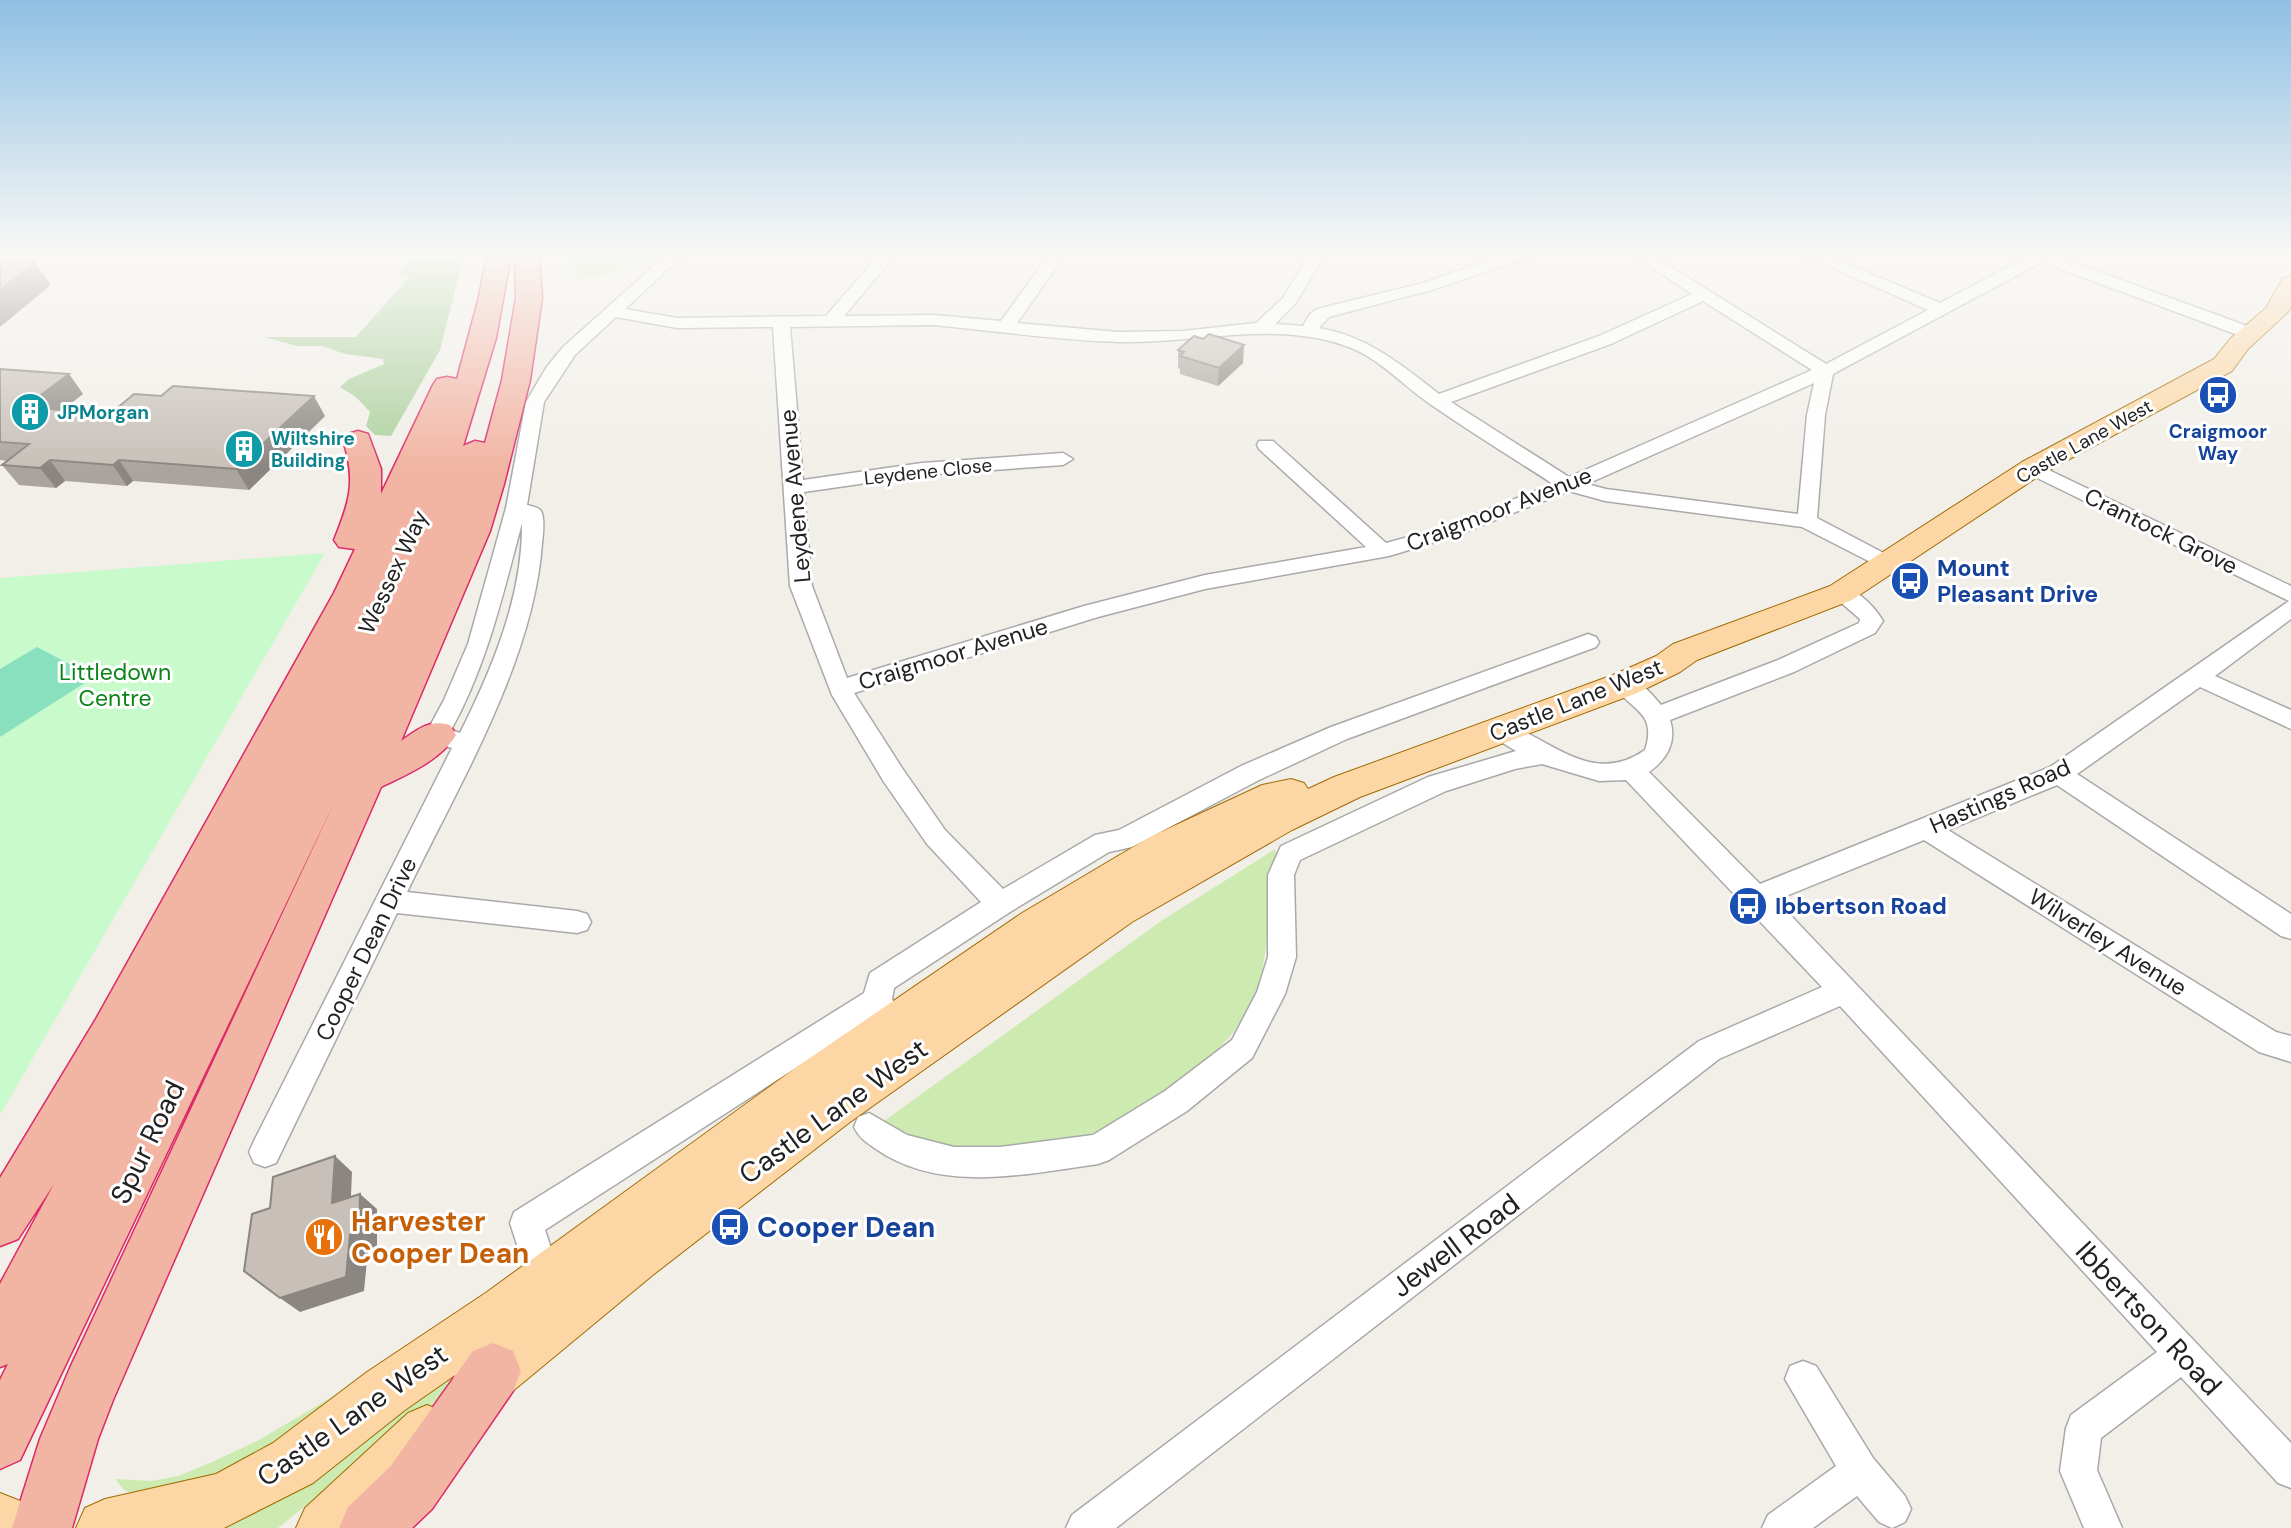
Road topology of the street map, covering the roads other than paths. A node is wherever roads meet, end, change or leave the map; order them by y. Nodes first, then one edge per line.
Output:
1 (486, 326) edge
2 (512, 326) edge
3 (526, 326) edge
4 (596, 326) edge
5 (781, 326) edge
6 (1019, 326) edge
7 (1312, 326) edge
8 (1635, 326) edge
9 (1752, 326) edge
10 (1908, 326) edge
11 (2231, 326) edge
12 (2260, 326) edge
13 (2291, 326) edge
14 (1261, 328) joint
15 (1309, 331) junction
16 (2252, 334) junction
17 (2225, 363) junction
18 (1825, 371) junction
19 (1437, 401) junction
20 (358, 440) dead end
21 (1266, 445) dead end
22 (1063, 459) dead end
23 (2032, 468) junction
24 (1568, 485) junction
25 (794, 487) junction
26 (516, 508) junction
27 (1807, 521) junction
28 (1382, 551) junction
29 (1888, 564) junction
30 (1841, 593) junction
31 (2291, 595) edge
32 (2291, 608) edge
33 (1588, 642) dead end
34 (2198, 677) junction
35 (1625, 684) junction
36 (840, 689) junction
37 (1658, 715) junction
38 (2291, 720) edge
39 (1501, 731) junction
40 (452, 741) junction
41 (1542, 755) junction
42 (1632, 770) junction
43 (2059, 774) junction
44 (365, 778) junction
45 (1348, 787) junction
46 (1927, 829) junction
47 (1284, 837) junction
48 (295, 844) joint
49 (1134, 850) junction
50 (221, 872) junction
51 (1756, 897) junction
52 (389, 901) junction
53 (1000, 904) junction
54 (1118, 910) junction
55 (577, 922) dead end
56 (2291, 928) edge
57 (1842, 992) junction
58 (886, 1014) junction
59 (2291, 1049) edge
60 (869, 1127) dead end
61 (265, 1152) dead end
62 (0, 1221) edge
63 (544, 1279) junction
64 (0, 1340) edge
65 (2183, 1354) junction
66 (494, 1371) junction
67 (1803, 1379) dead end
68 (0, 1440) edge
69 (2291, 1470) edge
70 (1860, 1471) junction
71 (1892, 1509) dead end
72 (0, 1521) edge
73 (18, 1528) edge
74 (42, 1528) edge
75 (105, 1528) edge
76 (325, 1528) edge
77 (369, 1528) edge
78 (1085, 1528) edge
79 (1781, 1528) edge
80 (2103, 1528) edge

1 - 50 highway, Wessex Way
2 - 48 highway, Wessex Way
3 - 44 highway
4 - 26 street, Cooper Dean Drive
5 - 25 street, Leydene Avenue
6 - 14 street
7 - 15 street
8 - 19 street
9 - 18 street
10 - 18 street, Craigmoor Avenue
11 - 16 street
12 - 16 main road, Castle Lane West
13 - 17 main road, Castle Lane West
14 - 15 street
15 - 19 street
16 - 17 main road, Castle Lane West
17 - 23 main road, Castle Lane West
18 - 24 street, Craigmoor Avenue
18 - 27 street
19 - 24 street
20 - 50 highway
21 - 28 street
22 - 25 street, Leydene Close
23 - 29 main road, Castle Lane West
23 - 31 street, Crantock Grove
24 - 27 street
24 - 28 street, Craigmoor Avenue
25 - 36 street, Leydene Avenue
26 - 40 street, Cooper Dean Drive
26 - 40 street, Cooper Dean Drive
27 - 29 street
28 - 36 street, Craigmoor Avenue
29 - 30 main road, Castle Lane West
30 - 35 main road, Castle Lane West
30 - 37 street, Castle Lane West
32 - 34 street, Hastings Road
33 - 49 street, Castle Lane West
34 - 38 street
34 - 43 street, Hastings Road
35 - 37 street
35 - 39 main road, Castle Lane West
36 - 53 street, Leydene Avenue
37 - 42 street
39 - 41 street
39 - 45 main road, Castle Lane West
40 - 44 highway
40 - 52 street, Cooper Dean Drive
41 - 42 street
41 - 47 street, Castle Lane West
42 - 51 street, Ibbertson Road
43 - 46 street, Hastings Road
43 - 56 street
44 - 74 highway
45 - 47 main road, Castle Lane West
45 - 49 main road, Castle Lane West
46 - 51 street, Hastings Road
46 - 59 street, Wilverley Avenue
47 - 54 main road, Castle Lane West
47 - 60 street
48 - 68 highway, Spur Road
49 - 53 street, Castle Lane West
49 - 58 main road, Castle Lane West
50 - 62 highway
50 - 64 highway, Spur Road
51 - 57 street, Ibbertson Road
52 - 55 street
52 - 61 street, Cooper Dean Drive
53 - 58 street, Castle Lane West
54 - 58 main road
54 - 66 main road, Castle Lane West
57 - 65 street, Ibbertson Road
57 - 78 street, Jewell Road
58 - 63 main road, Castle Lane West
58 - 63 street, Castle Lane West
63 - 75 main road, Castle Lane West
65 - 69 street, Ibbertson Road
65 - 80 street
66 - 76 main road, Castle Lane West
66 - 77 highway
67 - 70 street
70 - 71 street
70 - 79 street
72 - 73 main road

